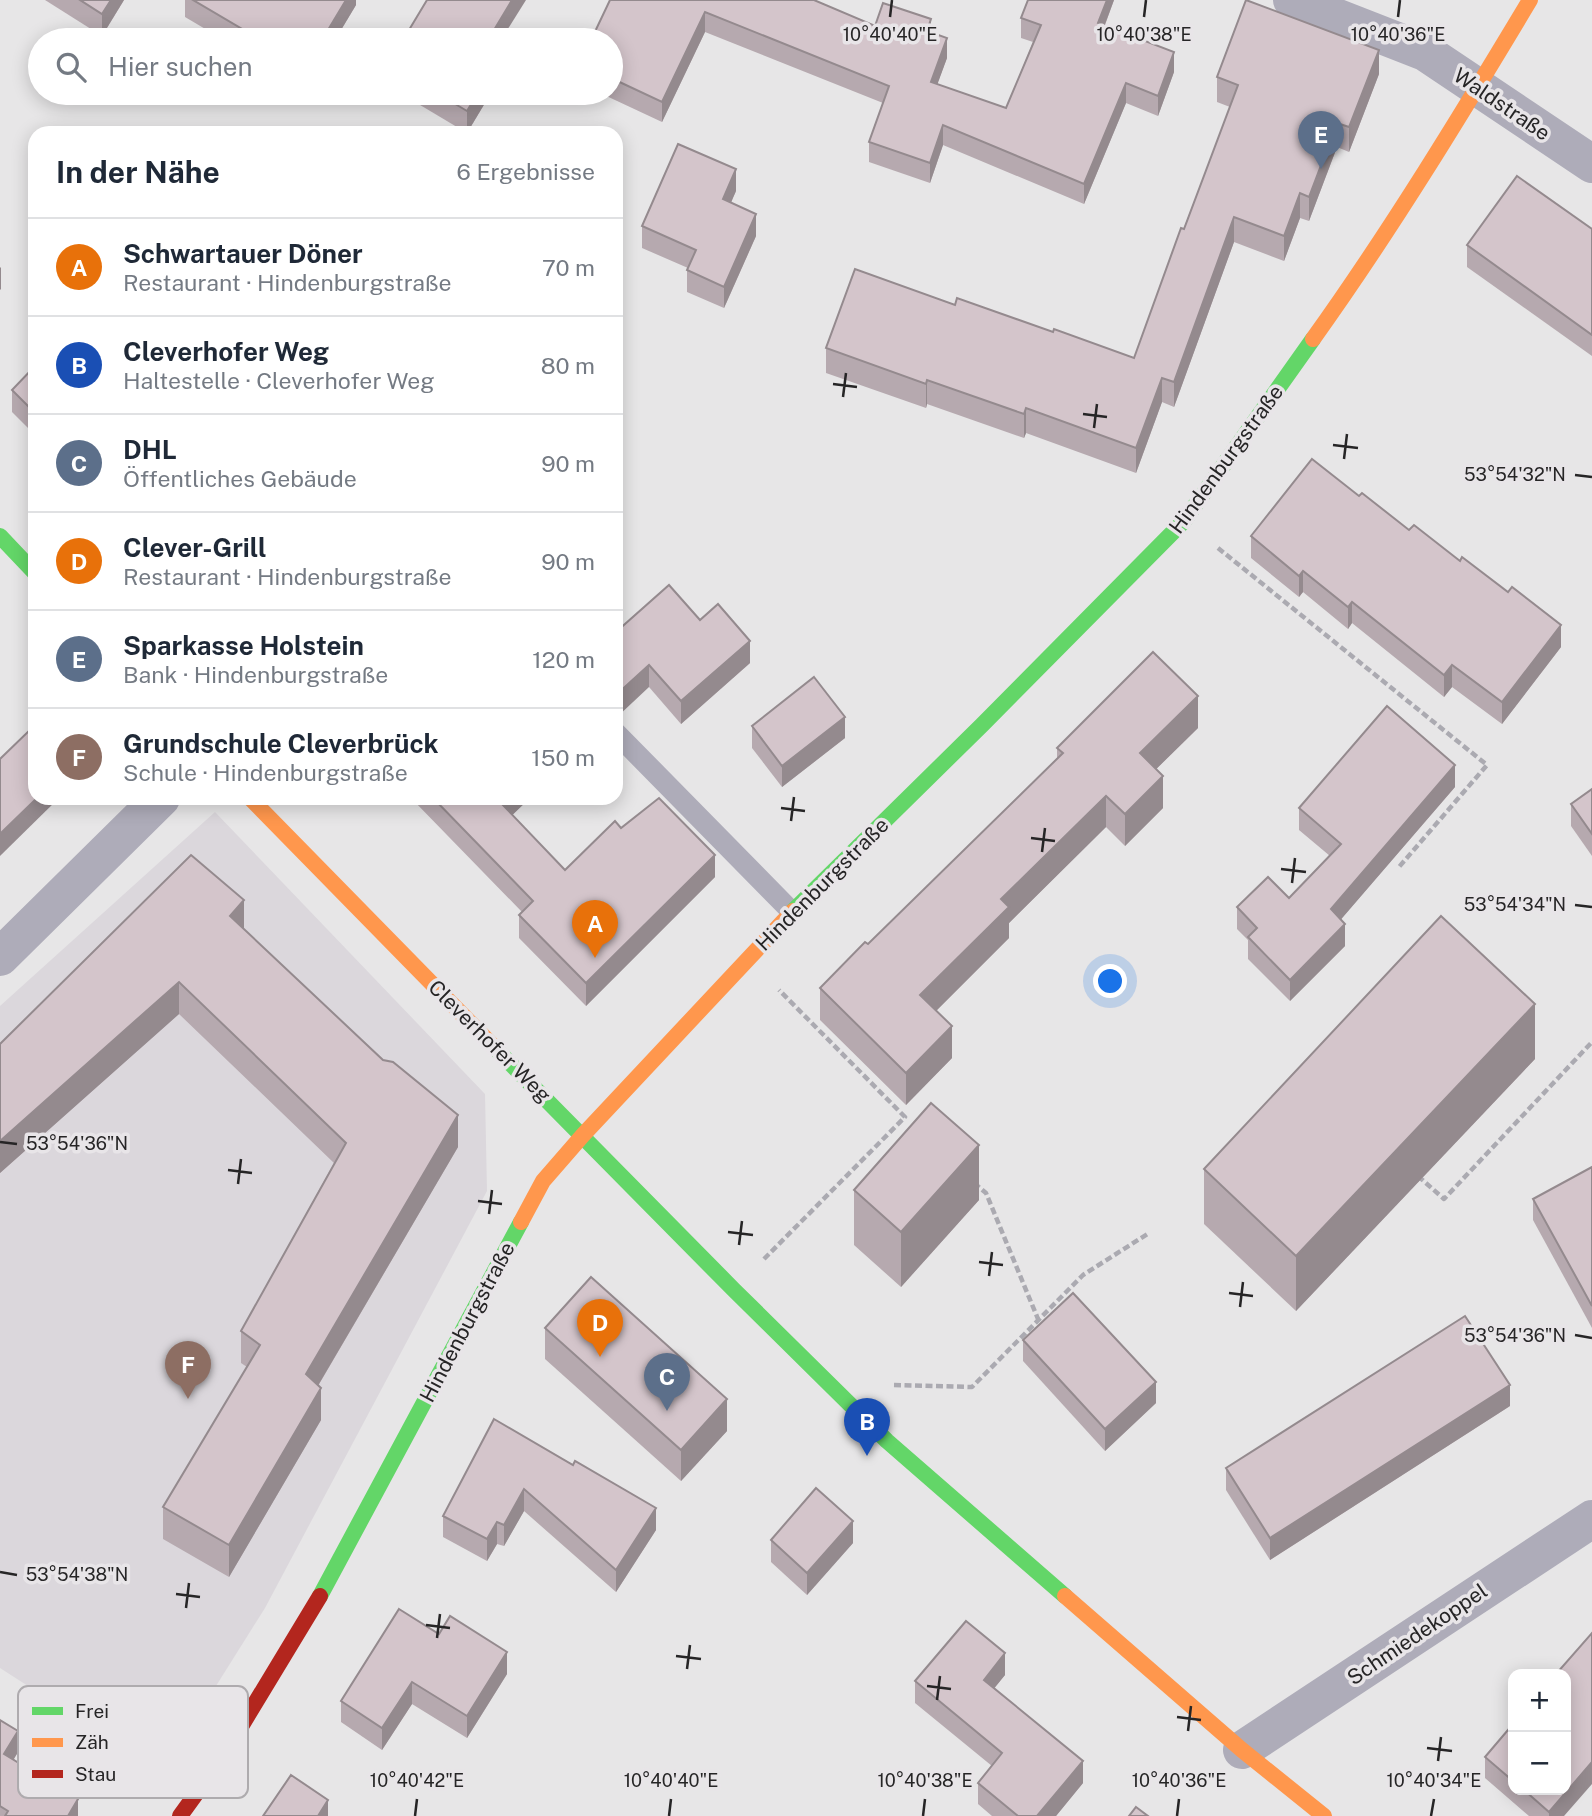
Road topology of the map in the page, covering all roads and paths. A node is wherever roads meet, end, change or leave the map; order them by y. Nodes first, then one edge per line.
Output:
1 (1292, 0) edge
2 (1530, 0) edge
3 (1478, 87) junction
4 (1592, 164) edge
5 (1184, 521) junction
6 (0, 536) edge
7 (28, 566) edge
8 (623, 740) edge
9 (154, 805) edge
10 (257, 805) edge
11 (1399, 867) dead end
12 (792, 912) junction
13 (0, 957) edge
14 (748, 958) junction
15 (1592, 1042) edge
16 (583, 1135) junction
17 (966, 1174) edge
18 (1415, 1174) edge
19 (1149, 1233) dead end
20 (734, 1290) junction
21 (1038, 1319) junction
22 (829, 1383) junction
23 (1592, 1518) edge
24 (248, 1716) edge
25 (1242, 1750) junction
26 (193, 1798) edge
27 (180, 1816) edge
28 (1324, 1816) edge

1 - 3 street, Waldstraße
2 - 3 street, Hindenburgstraße
3 - 4 street, Waldstraße
3 - 5 street, Hindenburgstraße
5 - 11 path
5 - 12 street, Hindenburgstraße
6 - 7 street
8 - 12 lane
9 - 13 street
10 - 16 street, Cleverhofer Weg
12 - 14 street, Hindenburgstraße
14 - 16 street, Hindenburgstraße
14 - 20 path
15 - 18 path
16 - 20 street, Cleverhofer Weg
16 - 24 street, Hindenburgstraße
17 - 21 path
19 - 21 path
20 - 22 street, Cleverhofer Weg
21 - 22 path
22 - 25 street, Cleverhofer Weg
23 - 25 street, Schmiedekoppel
25 - 28 street, Cleverhofer Weg
26 - 27 street, Hindenburgstraße

